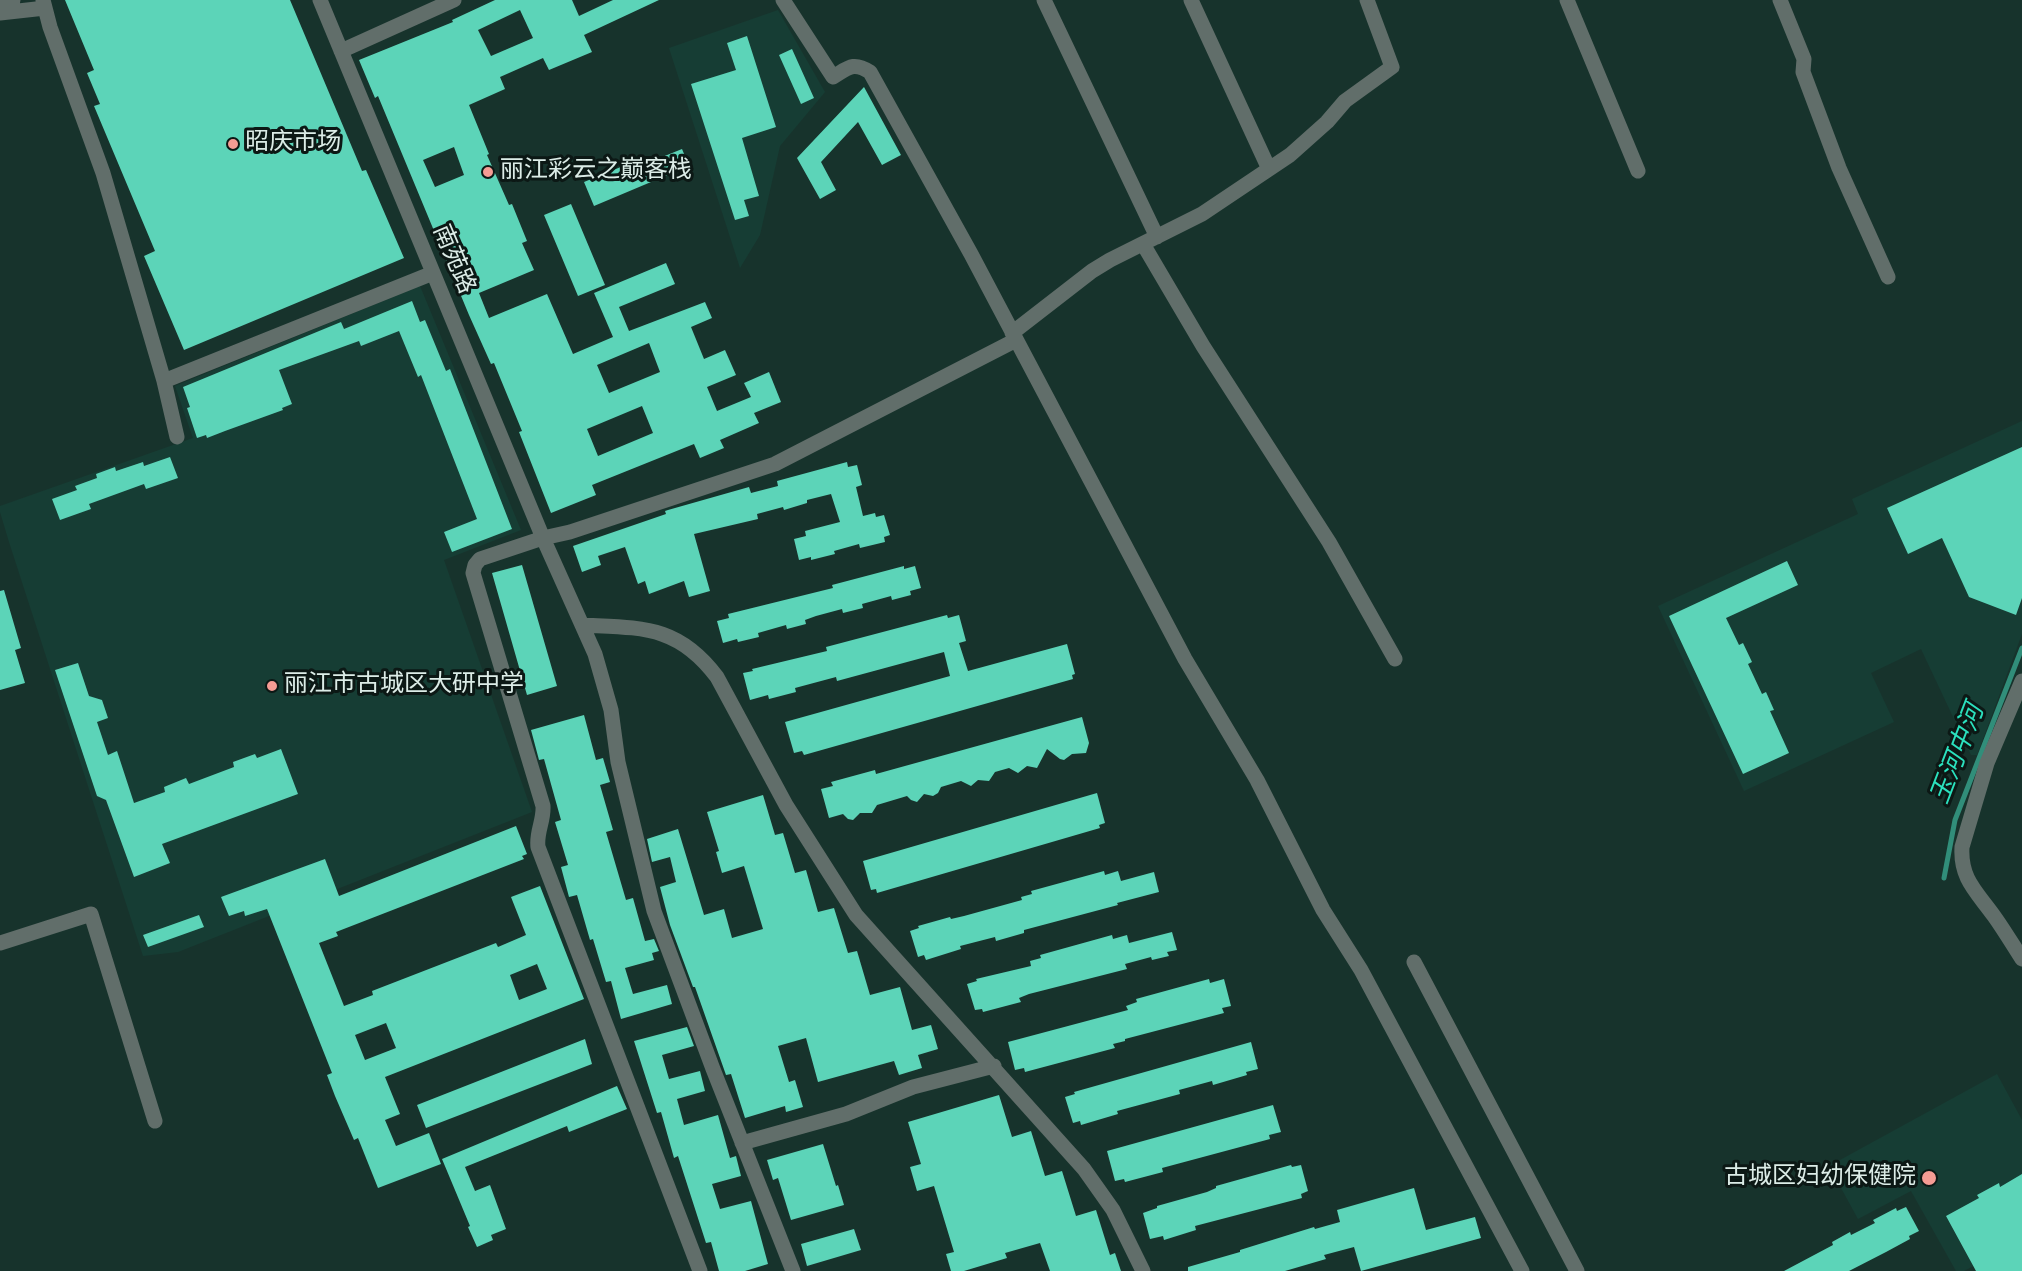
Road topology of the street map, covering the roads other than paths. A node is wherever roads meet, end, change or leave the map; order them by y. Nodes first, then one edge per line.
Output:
1 (13, 0) edge
2 (320, 0) edge
3 (454, 0) edge
4 (783, 0) edge
5 (1044, 0) edge
6 (1191, 0) edge
7 (1367, 0) edge
8 (1567, 0) edge
9 (1780, 0) edge
10 (0, 1) edge
11 (44, 4) edge
12 (0, 13) edge
13 (341, 51) junction
14 (1269, 169) junction
15 (1638, 171) dead end
16 (1157, 237) junction
17 (1143, 244) junction
18 (433, 273) junction
19 (1888, 277) dead end
20 (1014, 336) junction
21 (164, 381) junction
22 (177, 437) dead end
23 (543, 538) junction
24 (583, 625) junction
25 (1395, 659) dead end
26 (2022, 681) edge
27 (0, 943) edge
28 (2022, 959) edge
29 (1414, 962) dead end
30 (994, 1066) junction
31 (155, 1121) dead end
32 (742, 1143) junction
33 (700, 1271) edge
34 (793, 1271) edge
35 (1143, 1271) edge
36 (1522, 1271) edge
37 (1577, 1271) edge

1 - 10 street
2 - 13 street, 南苑路
3 - 13 street
4 - 20 street
5 - 16 street
6 - 14 street
7 - 14 street
8 - 15 street
9 - 19 street
11 - 12 street
11 - 21 street
13 - 18 street, 南苑路
14 - 16 street
16 - 17 street
17 - 20 street
17 - 25 street
18 - 21 street
18 - 23 street, 南苑路
20 - 23 street
20 - 36 street
21 - 22 street
23 - 24 street, 南苑路
23 - 33 street
24 - 30 street
24 - 32 street, 南苑路
26 - 28 street
27 - 31 street
29 - 37 street
30 - 32 street
30 - 35 street
32 - 34 street, 南苑路

